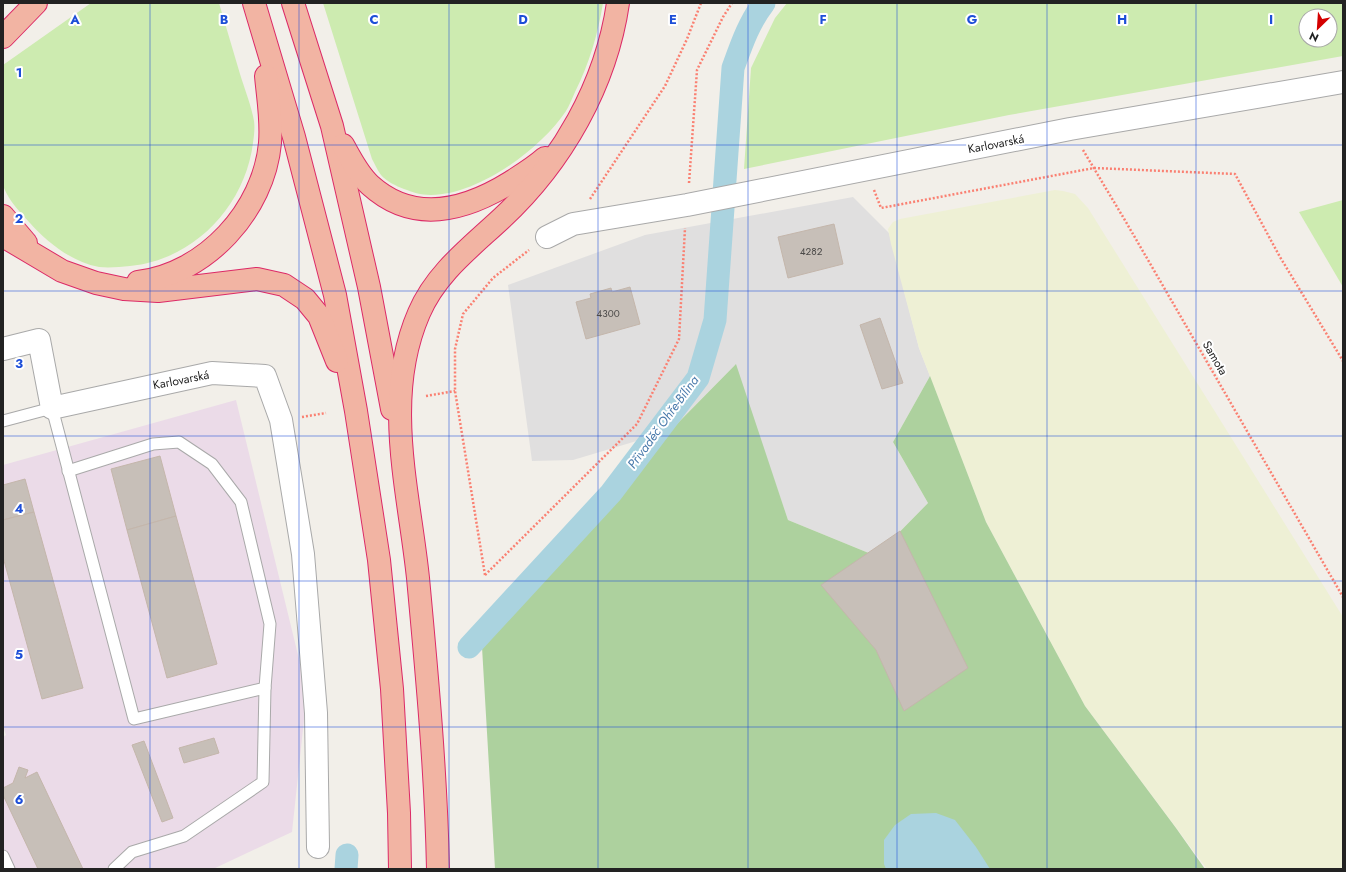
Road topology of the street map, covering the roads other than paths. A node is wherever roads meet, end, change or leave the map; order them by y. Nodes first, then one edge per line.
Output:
1 (30, 3) edge
2 (36, 3) edge
3 (293, 3) edge
4 (618, 3) edge
5 (257, 12) edge
6 (3, 23) edge
7 (3, 37) edge
8 (1343, 82) edge
9 (579, 119) junction
10 (332, 126) junction
11 (3, 216) edge
12 (3, 236) edge
13 (547, 237) road end
14 (62, 271) junction
15 (96, 283) junction
16 (3, 349) edge
17 (52, 408) junction
18 (356, 411) junction
19 (3, 421) edge
20 (403, 459) junction
21 (68, 471) junction
22 (265, 688) junction
23 (318, 847) dead end
24 (3, 856) edge
25 (9, 869) edge
26 (114, 869) edge
27 (400, 869) edge
28 (438, 869) edge

1 - 6 highway
2 - 7 highway
3 - 10 highway
4 - 9 highway
5 - 15 highway
5 - 18 highway
8 - 13 street, Karlovarská
9 - 10 highway
9 - 20 highway
10 - 20 highway
11 - 14 highway
12 - 14 highway
14 - 15 highway
15 - 18 highway
16 - 17 street
17 - 19 lane, Karlovarská
17 - 21 lane
17 - 23 street, Karlovarská
18 - 27 highway
20 - 28 highway
21 - 22 lane
21 - 22 lane
22 - 26 lane
24 - 25 lane

